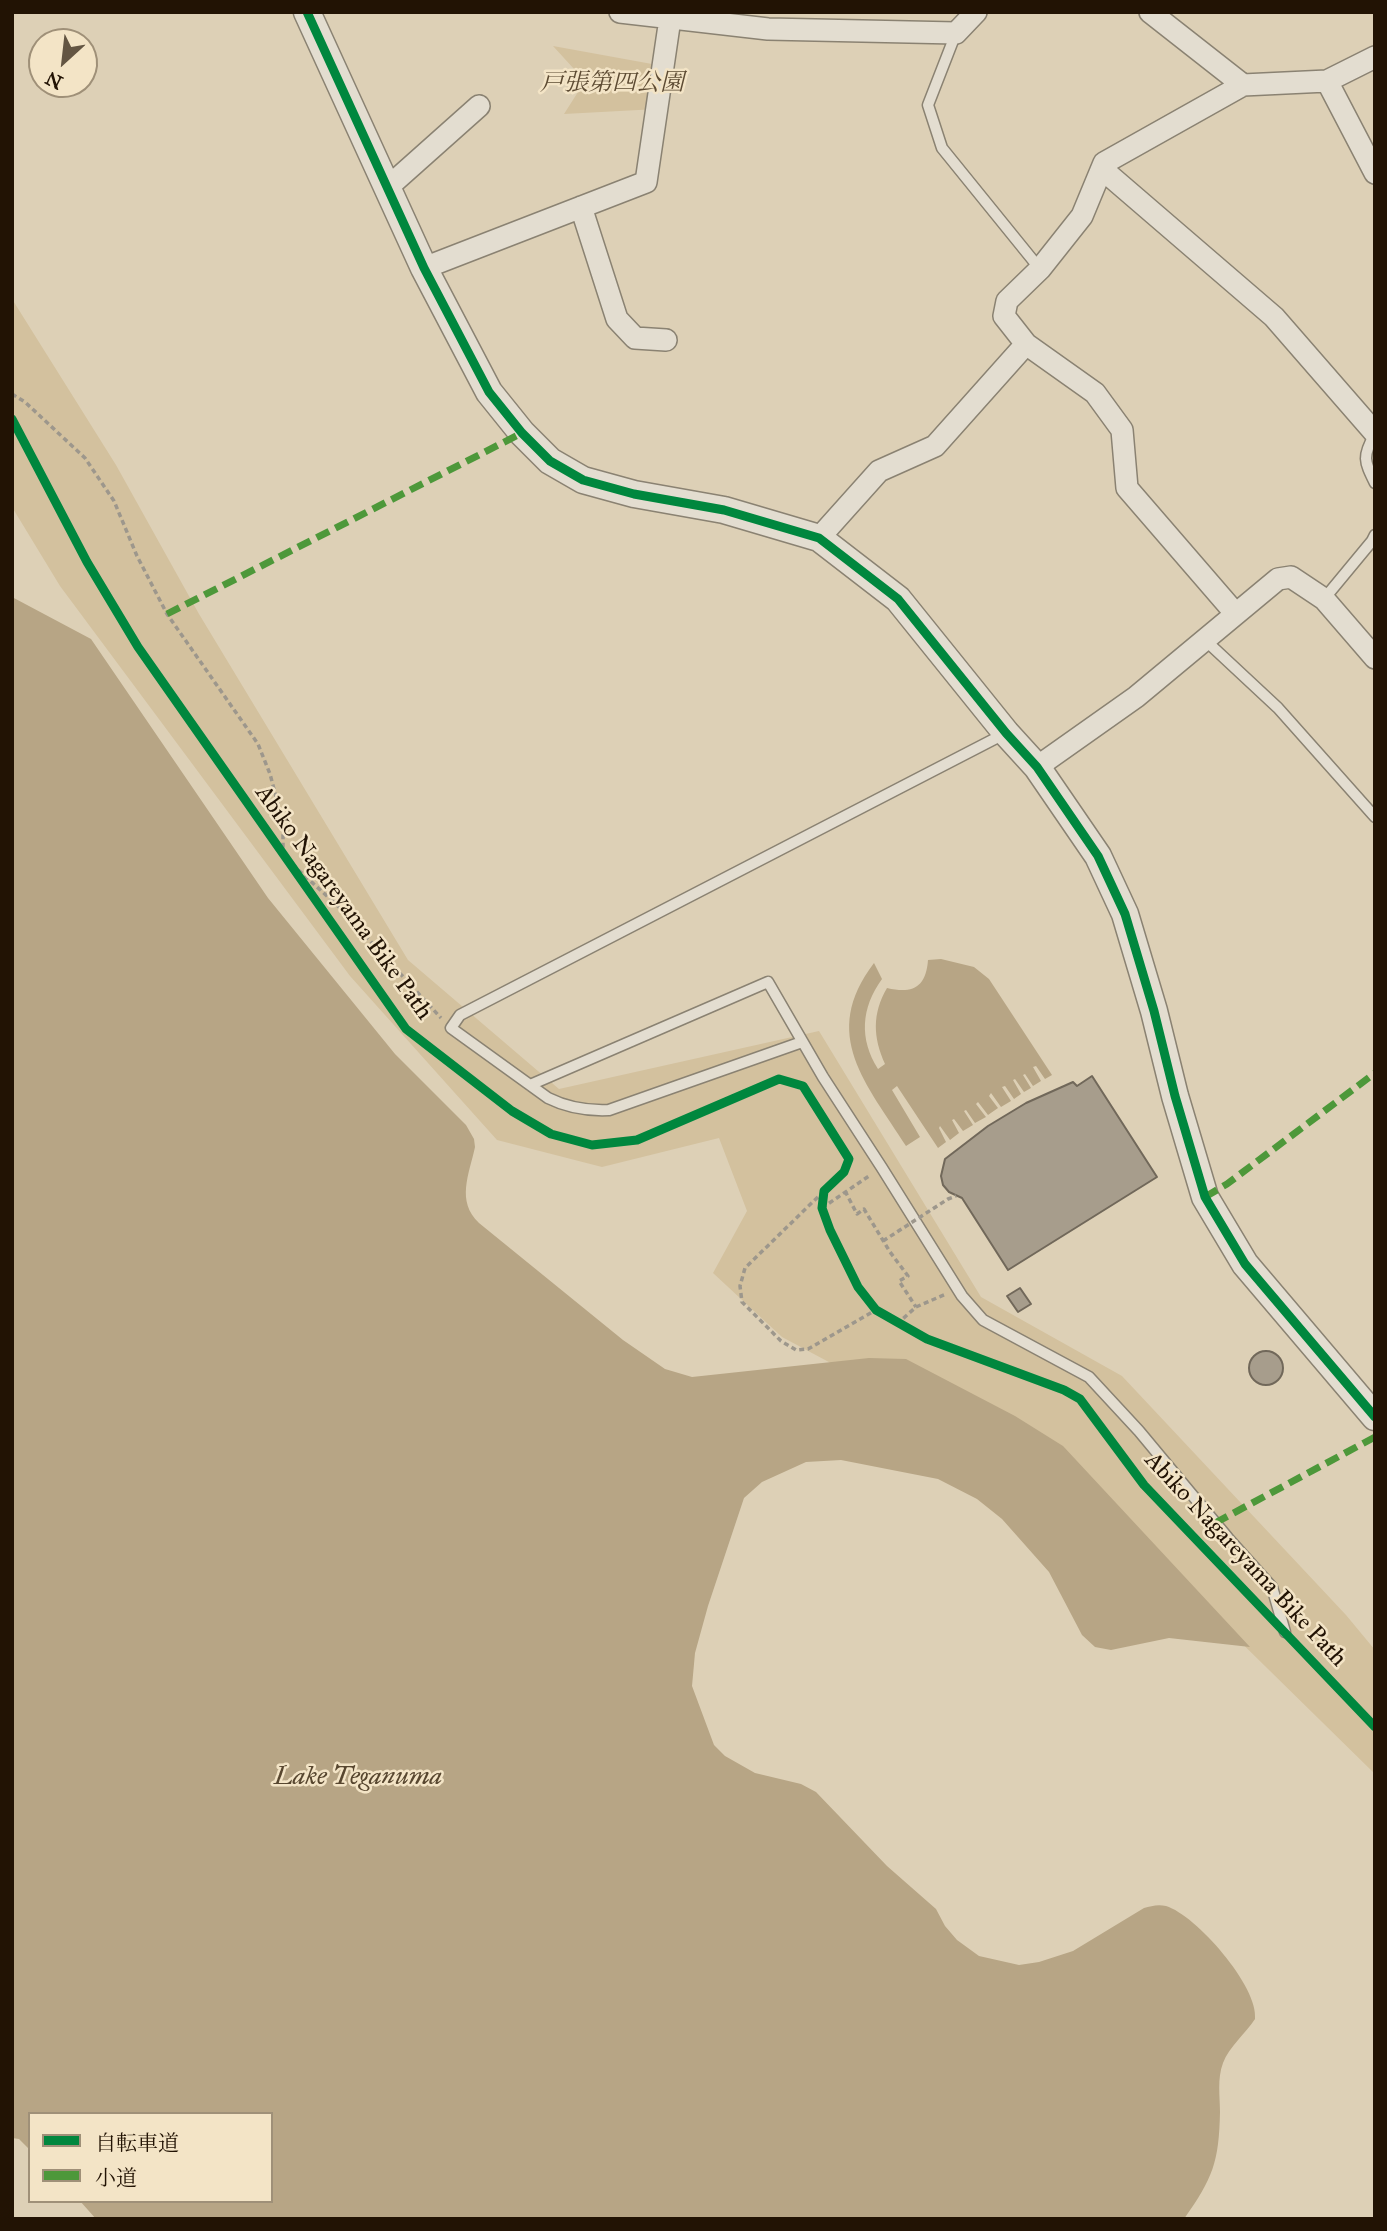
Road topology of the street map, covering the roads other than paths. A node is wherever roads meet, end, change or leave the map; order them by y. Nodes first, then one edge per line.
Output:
1 (307, 12) edge
2 (620, 12) edge
3 (1150, 12) edge
4 (671, 15) edge
5 (961, 21) edge
6 (1375, 57) edge
7 (1327, 81) junction
8 (1243, 85) junction
9 (479, 106) dead end
10 (1102, 169) junction
11 (1375, 173) edge
12 (387, 188) junction
13 (581, 207) junction
14 (424, 268) junction
15 (1040, 269) junction
16 (666, 340) dead end
17 (1026, 344) junction
18 (1375, 434) edge
19 (1375, 483) edge
20 (1375, 535) edge
21 (819, 538) junction
22 (1324, 599) junction
23 (1235, 613) junction
24 (1204, 639) junction
25 (1375, 657) edge
26 (1006, 733) junction
27 (1037, 767) junction
28 (1375, 817) edge
29 (802, 1042) junction
30 (530, 1085) junction
31 (1375, 1417) edge
32 (1285, 1632) dead end

1 - 12 street
2 - 4 street
3 - 8 street
4 - 5 street
4 - 13 street
5 - 15 lane
6 - 7 street
7 - 8 street
7 - 11 street
8 - 10 street
9 - 12 street
10 - 15 street
10 - 18 street
12 - 14 street
13 - 14 street
13 - 16 street
14 - 21 street
15 - 17 street
17 - 21 street
17 - 23 street
18 - 19 lane
20 - 22 lane
21 - 26 street
22 - 23 street
22 - 25 street
23 - 24 street
24 - 27 street
24 - 28 lane
26 - 27 street
26 - 30 lane
27 - 31 street
29 - 30 lane
29 - 30 lane
29 - 32 lane

